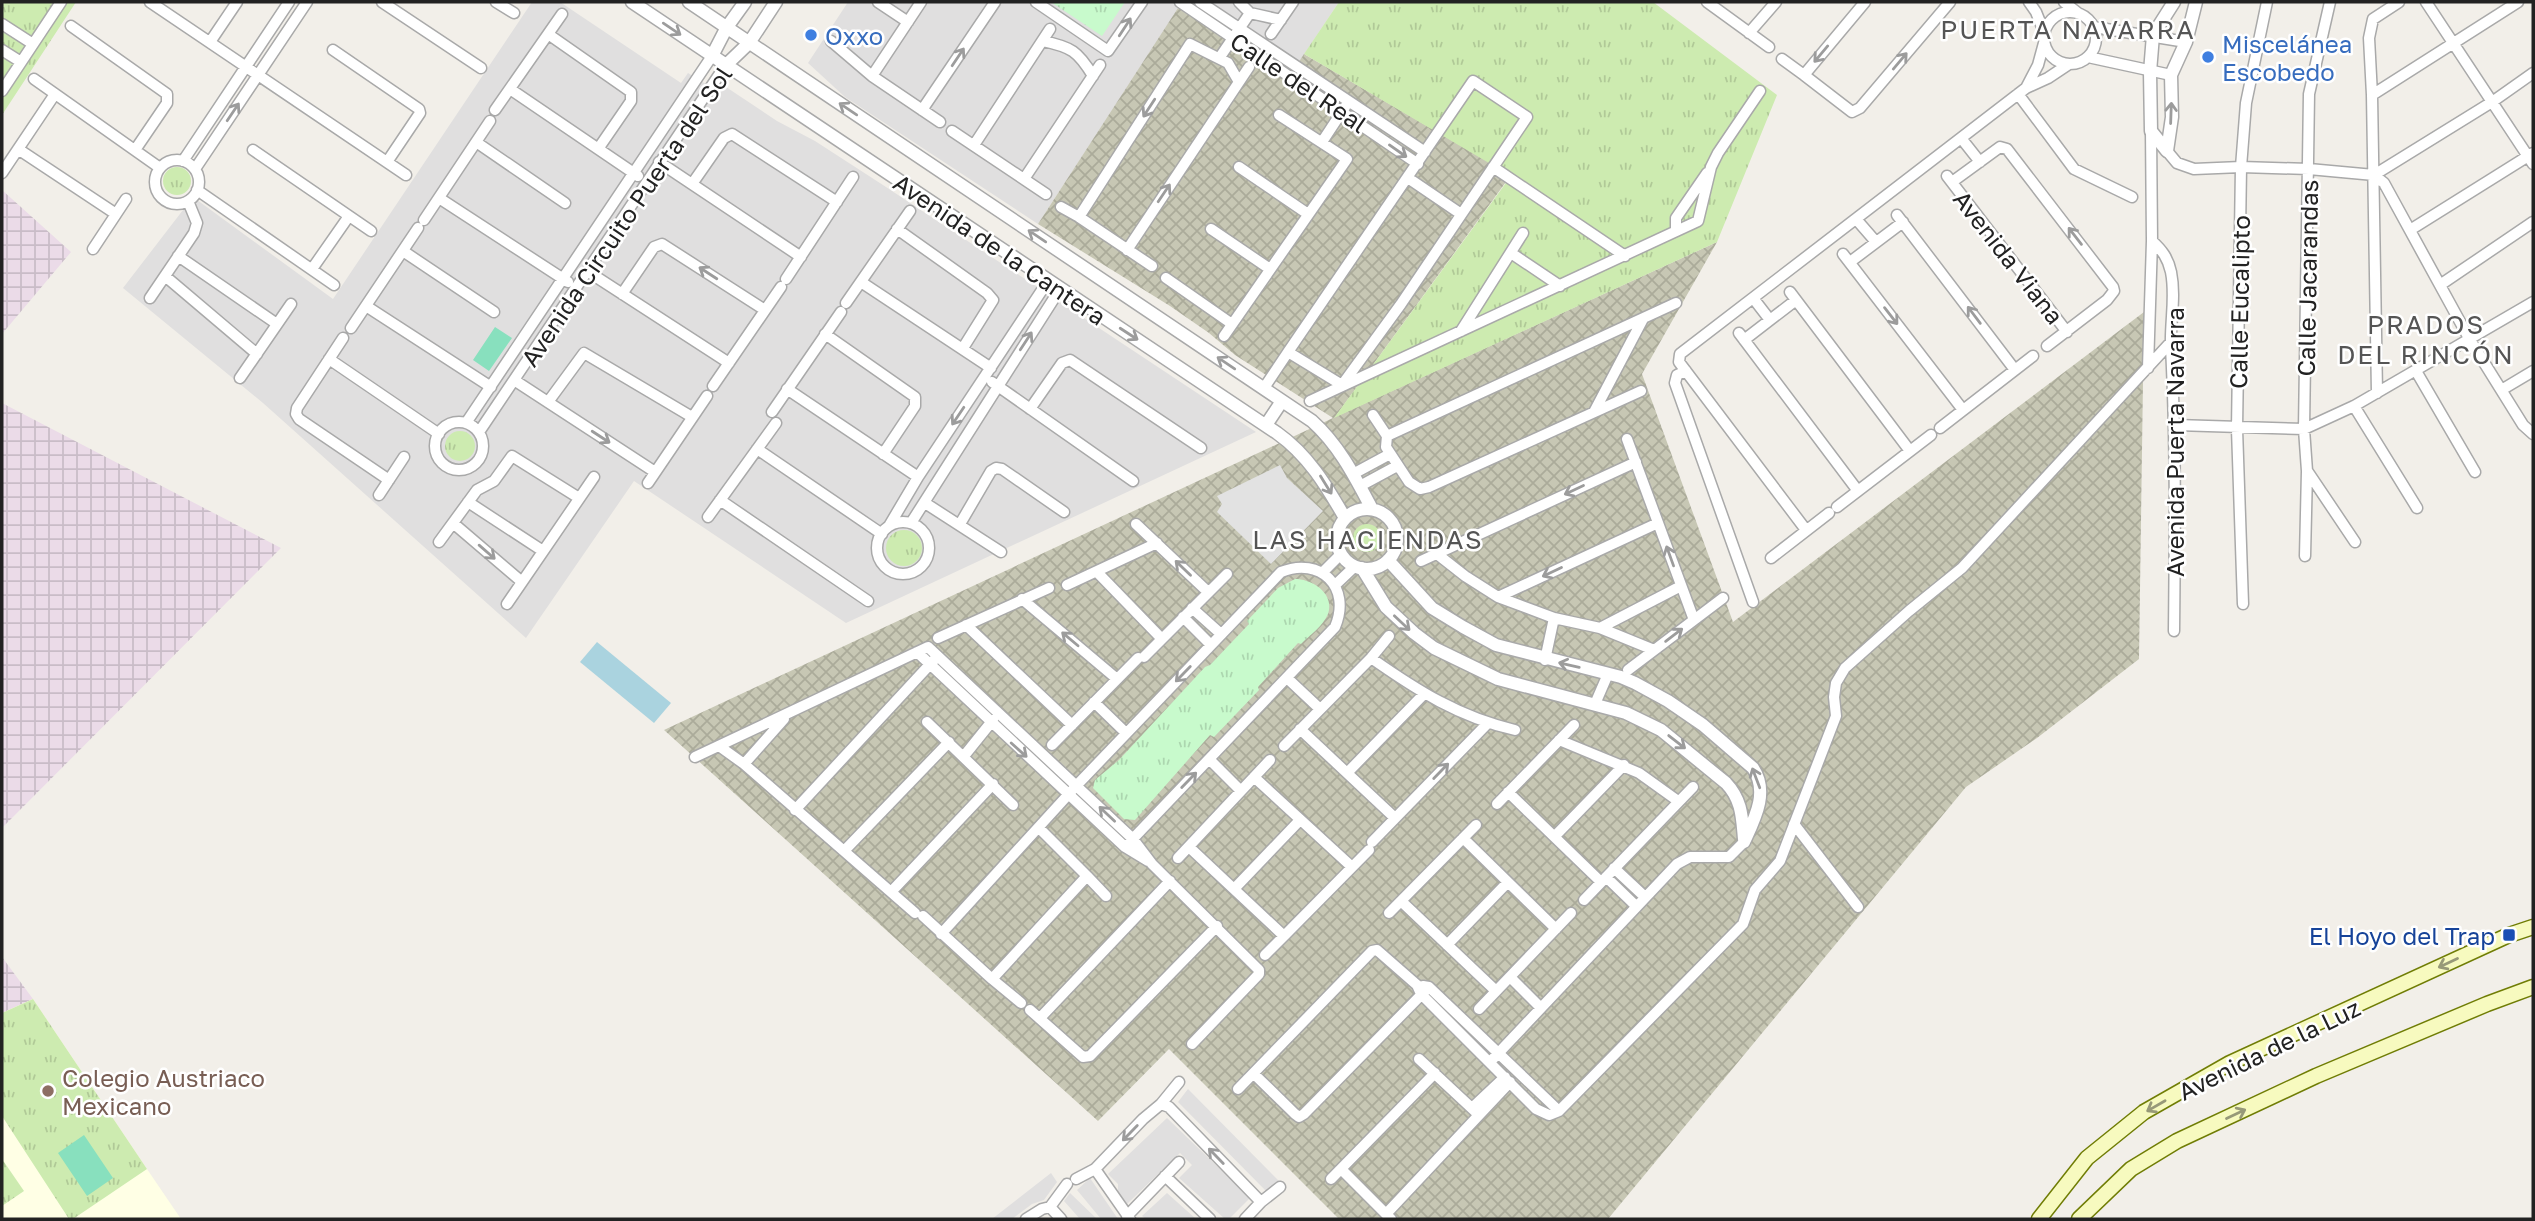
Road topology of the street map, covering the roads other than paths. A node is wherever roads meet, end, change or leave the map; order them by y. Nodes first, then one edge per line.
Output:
1 (61, 2) edge
2 (150, 2) edge
3 (237, 2) edge
4 (289, 2) edge
5 (307, 2) edge
6 (382, 2) edge
7 (496, 2) edge
8 (632, 2) edge
9 (689, 2) edge
10 (745, 2) edge
11 (776, 2) edge
12 (878, 2) edge
13 (921, 2) edge
14 (1036, 2) edge
15 (1142, 2) edge
16 (1180, 2) edge
17 (1200, 2) edge
18 (1239, 2) edge
19 (1293, 2) edge
20 (1707, 2) edge
21 (1776, 2) edge
22 (1865, 2) edge
23 (1950, 2) edge
24 (2029, 2) edge
25 (2064, 2) edge
26 (2174, 2) edge
27 (2196, 2) edge
28 (2267, 2) edge
29 (2330, 2) edge
30 (2399, 2) edge
31 (2426, 2) edge
32 (2518, 2) edge
33 (993, 3) edge
34 (513, 13) dead end
35 (1250, 13) junction
36 (2078, 13) junction
37 (562, 14) dead end
38 (1281, 20) junction
39 (908, 22) junction
40 (2, 24) edge
41 (71, 26) dead end
42 (727, 27) junction
43 (2094, 27) junction
44 (1050, 29) dead end
45 (1198, 33) dead end
46 (1237, 33) junction
47 (1749, 33) junction
48 (548, 34) junction
49 (1271, 34) dead end
50 (2153, 35) junction
51 (1087, 38) junction
52 (2044, 38) junction
53 (831, 41) dead end
54 (1043, 41) junction
55 (210, 42) junction
56 (2186, 42) junction
57 (749, 43) junction
58 (33, 44) junction
59 (1190, 44) junction
60 (2454, 44) junction
61 (1769, 47) dead end
62 (2, 50) edge
63 (334, 50) dead end
64 (1077, 53) junction
65 (712, 56) junction
66 (1220, 57) junction
67 (2088, 58) junction
68 (1782, 59) dead end
69 (20, 62) junction
70 (2069, 64) junction
71 (1100, 65) dead end
72 (246, 66) junction
73 (725, 66) junction
74 (1249, 67) dead end
75 (481, 68) dead end
76 (1289, 68) junction
77 (2150, 72) junction
78 (2533, 73) edge
79 (258, 75) junction
80 (1804, 75) junction
81 (2171, 75) junction
82 (872, 76) junction
83 (1093, 76) junction
84 (34, 79) dead end
85 (1239, 82) junction
86 (510, 89) junction
87 (2, 90) edge
88 (1760, 91) dead end
89 (2022, 91) junction
90 (55, 94) junction
91 (2372, 95) junction
92 (1349, 101) junction
93 (2492, 102) junction
94 (922, 110) junction
95 (1342, 112) junction
96 (1279, 115) dead end
97 (940, 122) dead end
98 (952, 131) dead end
99 (2151, 131) junction
100 (1961, 138) junction
101 (476, 142) junction
102 (1321, 142) junction
103 (974, 145) junction
104 (18, 149) junction
105 (598, 149) junction
106 (135, 150) junction
107 (253, 150) dead end
108 (2167, 151) junction
109 (1424, 152) junction
110 (2532, 158) edge
111 (183, 160) junction
112 (387, 162) junction
113 (659, 162) junction
114 (1980, 162) junction
115 (1418, 164) junction
116 (1238, 167) dead end
117 (1493, 167) junction
118 (1711, 167) junction
119 (2241, 167) junction
120 (160, 168) junction
121 (195, 169) junction
122 (2309, 169) junction
123 (2, 173) edge
124 (634, 173) junction
125 (406, 175) dead end
126 (2374, 175) junction
127 (853, 177) dead end
128 (1408, 178) junction
129 (1024, 179) junction
130 (647, 181) junction
131 (692, 184) junction
132 (197, 190) junction
133 (1046, 194) dead end
134 (2132, 197) dead end
135 (439, 198) junction
136 (126, 199) dead end
137 (188, 201) junction
138 (836, 202) junction
139 (565, 203) dead end
140 (1061, 207) dead end
141 (910, 211) dead end
142 (116, 214) junction
143 (1308, 214) junction
144 (1461, 214) junction
145 (349, 216) junction
146 (1079, 217) junction
147 (1856, 219) junction
148 (2533, 222) edge
149 (897, 229) junction
150 (1211, 229) dead end
151 (1675, 230) junction
152 (2410, 230) junction
153 (371, 231) dead end
154 (1524, 233) dead end
155 (2151, 241) junction
156 (1876, 242) junction
157 (93, 249) dead end
158 (1126, 250) junction
159 (403, 251) junction
160 (1511, 253) junction
161 (178, 256) junction
162 (1625, 256) junction
163 (801, 257) junction
164 (1152, 267) dead end
165 (1270, 269) junction
166 (312, 270) junction
167 (587, 271) junction
168 (165, 275) junction
169 (1166, 278) dead end
170 (563, 279) junction
171 (1048, 281) junction
172 (861, 282) junction
173 (334, 285) dead end
174 (2440, 285) junction
175 (1560, 286) junction
176 (576, 287) junction
177 (1060, 289) junction
178 (622, 294) junction
179 (150, 298) dead end
180 (1754, 298) junction
181 (2533, 302) edge
182 (291, 303) dead end
183 (1676, 303) dead end
184 (366, 306) junction
185 (765, 310) junction
186 (494, 312) dead end
187 (1643, 318) junction
188 (1770, 320) junction
189 (277, 324) junction
190 (1233, 324) junction
191 (351, 328) dead end
192 (1461, 331) junction
193 (2067, 332) junction
194 (825, 334) junction
195 (1224, 336) dead end
196 (343, 338) dead end
197 (2470, 340) junction
198 (2171, 342) junction
199 (2047, 346) dead end
200 (963, 348) junction
201 (1288, 352) junction
202 (257, 354) junction
203 (2033, 356) dead end
204 (329, 359) junction
205 (729, 363) junction
206 (2148, 368) junction
207 (2015, 369) junction
208 (1686, 371) junction
209 (2416, 371) junction
210 (2533, 371) edge
211 (987, 372) junction
212 (240, 378) dead end
213 (514, 380) junction
214 (1342, 385) junction
215 (997, 386) junction
216 (491, 387) junction
217 (1264, 388) junction
218 (787, 389) junction
219 (2502, 389) junction
220 (1641, 391) dead end
221 (2377, 393) junction
222 (1282, 401) junction
223 (1310, 401) dead end
224 (548, 402) junction
225 (2354, 406) junction
226 (1030, 409) junction
227 (1963, 410) junction
228 (772, 412) dead end
229 (1594, 412) junction
230 (1373, 415) dead end
231 (692, 417) junction
232 (466, 423) junction
233 (776, 423) dead end
234 (1266, 425) junction
235 (2176, 425) junction
236 (2237, 429) junction
237 (2304, 429) junction
238 (479, 432) junction
239 (439, 434) junction
240 (2533, 434) edge
241 (1387, 436) junction
242 (1627, 439) dead end
243 (1202, 448) dead end
244 (757, 449) junction
245 (1910, 451) junction
246 (883, 454) junction
247 (1390, 454) junction
248 (404, 457) dead end
249 (1636, 462) junction
250 (1397, 466) junction
251 (468, 468) junction
252 (2307, 471) junction
253 (655, 472) junction
254 (2475, 472) dead end
255 (1353, 474) junction
256 (594, 477) dead end
257 (918, 477) junction
258 (389, 480) junction
259 (1133, 481) dead end
260 (648, 483) dead end
261 (1360, 486) junction
262 (477, 490) junction
263 (1858, 491) junction
264 (379, 495) dead end
265 (579, 498) junction
266 (720, 500) junction
267 (468, 502) junction
268 (925, 503) junction
269 (2417, 508) dead end
270 (1372, 509) junction
271 (1064, 512) dead end
272 (708, 517) dead end
273 (1345, 518) junction
274 (453, 523) junction
275 (911, 523) junction
276 (1658, 523) junction
277 (960, 524) junction
278 (1136, 524) dead end
279 (885, 530) junction
280 (1806, 530) junction
281 (439, 542) dead end
282 (2355, 542) dead end
283 (1157, 544) junction
284 (543, 551) junction
285 (1001, 552) dead end
286 (1341, 554) junction
287 (1437, 554) junction
288 (2305, 556) dead end
289 (1771, 558) dead end
290 (1388, 560) junction
291 (1421, 561) dead end
292 (1359, 567) junction
293 (1097, 572) junction
294 (1322, 573) junction
295 (1227, 574) dead end
296 (522, 582) junction
297 (1067, 585) dead end
298 (1335, 585) junction
299 (1681, 586) junction
300 (1049, 589) dead end
301 (1208, 592) junction
302 (1498, 597) junction
303 (1723, 598) dead end
304 (1022, 599) junction
305 (869, 601) dead end
306 (1753, 602) dead end
307 (507, 604) dead end
308 (2243, 604) dead end
309 (1187, 613) junction
310 (1554, 618) junction
311 (1694, 620) junction
312 (966, 625) junction
313 (1600, 628) junction
314 (2174, 631) dead end
315 (1221, 634) junction
316 (1389, 636) dead end
317 (938, 638) dead end
318 (1161, 638) junction
319 (1211, 645) junction
320 (1654, 650) junction
321 (1371, 658) junction
322 (934, 660) junction
323 (1545, 660) junction
324 (1628, 670) dead end
325 (1608, 674) junction
326 (1287, 678) junction
327 (1117, 679) junction
328 (960, 684) junction
329 (1423, 695) junction
330 (1097, 700) junction
331 (1595, 704) junction
332 (1320, 709) junction
333 (1000, 714) junction
334 (788, 715) junction
335 (927, 722) dead end
336 (990, 723) junction
337 (1487, 724) junction
338 (1574, 724) dead end
339 (1072, 725) junction
340 (1300, 729) junction
341 (1515, 730) dead end
342 (1129, 731) junction
343 (1559, 740) junction
344 (949, 742) junction
345 (1052, 745) dead end
346 (719, 746) junction
347 (1284, 746) dead end
348 (964, 756) junction
349 (695, 757) dead end
350 (1209, 759) junction
351 (1270, 760) dead end
352 (744, 764) junction
353 (1624, 765) junction
354 (1348, 772) junction
355 (1254, 777) junction
356 (993, 784) junction
357 (1693, 787) dead end
358 (1073, 790) junction
359 (1241, 791) junction
360 (1508, 792) junction
361 (1678, 801) junction
362 (1497, 804) dead end
363 (1013, 805) dead end
364 (795, 810) junction
365 (1395, 818) junction
366 (1300, 820) junction
367 (1794, 824) junction
368 (1476, 825) dead end
369 (1039, 828) junction
370 (1555, 836) junction
371 (1463, 838) junction
372 (1744, 842) junction
373 (1129, 843) junction
374 (1189, 847) junction
375 (845, 852) junction
376 (1178, 858) dead end
377 (1352, 867) junction
378 (1614, 868) junction
379 (1087, 876) junction
380 (1603, 880) junction
381 (1170, 881) junction
382 (1508, 882) junction
383 (1234, 889) junction
384 (891, 892) junction
385 (1106, 896) dead end
386 (1645, 897) junction
387 (1584, 900) dead end
388 (1401, 901) junction
389 (1636, 906) junction
390 (1858, 907) dead end
391 (1389, 913) dead end
392 (1571, 913) dead end
393 (1217, 926) junction
394 (2533, 927) edge
395 (1556, 929) junction
396 (941, 934) junction
397 (1284, 936) junction
398 (1447, 945) junction
399 (1265, 955) dead end
400 (1510, 977) junction
401 (992, 979) junction
402 (2533, 987) edge
403 (1422, 989) junction
404 (1496, 991) junction
405 (1541, 1008) junction
406 (1479, 1009) dead end
407 (1040, 1018) junction
408 (1192, 1044) dead end
409 (1498, 1053) junction
410 (1419, 1059) dead end
411 (1490, 1062) junction
412 (1434, 1073) junction
413 (1254, 1074) junction
414 (1507, 1079) junction
415 (1179, 1082) dead end
416 (1238, 1089) dead end
417 (1161, 1104) junction
418 (1475, 1111) junction
419 (1559, 1111) junction
420 (1179, 1162) dead end
421 (1095, 1169) junction
422 (1341, 1169) junction
423 (1165, 1177) junction
424 (1331, 1179) dead end
425 (1280, 1187) dead end
426 (1261, 1202) junction
427 (1049, 1207) junction
428 (1388, 1217) edge
429 (1128, 1218) edge
430 (1026, 1219) edge
431 (1061, 1219) edge
432 (1210, 1219) edge
433 (1245, 1219) edge
434 (2039, 1219) edge
435 (2079, 1219) edge

1 - 58 street
2 - 55 street
3 - 55 street
4 - 72 street
5 - 79 street
6 - 75 street
7 - 34 street
8 -> 65 street, Avenida de la Cantera
9 - 42 street, Avenida de la Cantera
10 - 42 street, Avenida Circuito Puerta del Sol
11 - 57 street, Avenida Circuito Puerta del Sol
12 - 39 street
13 - 39 street
14 - 51 street
51 -> 15 street
16 - 46 street, Calle del Real
17 - 46 street, Calle del Real
18 - 35 street
19 - 38 street
20 - 47 street
21 - 47 street
22 -> 80 street
80 -> 23 street
24 - 52 street
25 - 36 street
26 - 50 street
27 - 56 street
28 - 119 street, Calle Eucalipto
29 - 122 street, Calle Jacarandas
30 - 91 street
31 - 60 street
32 - 60 street
94 -> 33 street
35 - 38 street
35 - 46 street
36 - 43 street
36 - 52 street
37 - 48 street
38 - 49 street
39 - 82 street
40 - 58 street
41 - 106 street
42 - 57 street, Avenida de la Cantera
42 - 65 street, Avenida Circuito Puerta del Sol
43 - 50 street
43 - 67 street
44 - 54 street
45 - 59 street
46 - 66 street
46 - 76 street, Calle del Real
47 - 61 street
48 - 86 street
48 - 105 street
50 - 56 street
50 - 77 street
51 - 64 street
52 - 70 street
52 - 89 street
53 - 82 street
54 - 64 street
54 - 103 street
55 - 72 street
56 - 81 street
57 - 73 street, Avenida Circuito Puerta del Sol
217 -> 57 street, Avenida de la Cantera
58 - 69 street
59 - 66 street
59 -> 146 street
60 - 91 street
60 - 93 street
62 - 69 street
63 - 112 street
64 - 83 street
65 - 73 street, Avenida de la Cantera
65 - 124 street, Avenida Circuito Puerta del Sol
66 - 85 street
67 - 70 street
67 - 77 street
68 - 80 street
69 - 87 street
70 - 89 street
71 - 83 street
72 - 79 street
72 - 111 street
73 - 113 street, Avenida Circuito Puerta del Sol
73 - 171 street, Avenida de la Cantera
74 - 85 street
76 - 92 street, Calle del Real
76 - 95 street, Calle del Real
77 - 81 street
77 - 99 street
78 - 93 street
79 - 112 street
121 -> 79 street
108 -> 81 street
82 - 94 street
83 - 129 street
84 - 90 street
158 -> 85 street
86 - 101 street
86 - 105 street
88 - 118 street
89 - 100 street
89 - 134 street
90 - 104 street
90 - 106 street
91 - 126 street
92 - 95 street
92 - 109 street, Calle del Real
93 - 110 street
93 - 126 street
94 - 97 street
95 - 102 street
95 -> 115 street, Calle del Real
96 - 102 street
98 - 103 street
99 - 108 street
99 - 155 street
100 - 114 street, Avenida Viana
100 - 147 street
101 - 135 street
101 - 139 street
102 - 143 street
103 - 129 street
104 - 123 street
104 - 142 street
105 - 124 street
106 - 120 street
107 - 145 street
108 - 119 street
109 - 115 street
109 - 117 street
110 - 152 street
111 - 120 street
111 - 121 street
112 - 125 street
113 - 130 street, Avenida Circuito Puerta del Sol
113 - 131 street
114 - 193 street, Avenida Viana
193 -> 114 street, Avenida Viana
115 - 128 street
116 - 143 street
117 - 144 street
117 - 162 street
118 - 151 street
118 - 151 street
119 - 122 street
119 - 236 street, Calle Eucalipto
120 - 137 street
121 - 132 street
122 - 126 street
122 - 237 street, Calle Jacarandas
124 - 130 street
124 - 170 street, Avenida Circuito Puerta del Sol
126 - 152 street
126 - 221 street
127 - 138 street
128 - 144 street
128 - 201 street
129 - 133 street
130 - 167 street, Avenida Circuito Puerta del Sol
131 - 138 street
131 - 163 street
132 - 137 street
132 - 166 street
135 - 159 street
135 - 170 street
136 - 142 street
137 - 161 street
138 - 163 street
140 - 146 street
141 - 149 street
142 - 157 street
143 - 165 street
144 - 214 street
145 - 153 street
145 - 166 street
146 - 158 street
147 - 156 street
147 - 180 street
148 - 174 street
149 - 172 street
149 - 200 street
150 - 165 street
151 - 162 street
152 - 174 street
154 - 160 street
155 - 198 street, Avenida Puerta Navarra
155 - 206 street
207 -> 156 street
156 -> 227 street
158 - 164 street
159 - 184 street
159 - 186 street
160 - 175 street
160 - 192 street
161 - 168 street
161 - 189 street
162 - 175 street
163 - 185 street
165 - 190 street
166 - 173 street
167 - 176 street, Avenida Circuito Puerta del Sol
167 - 178 street
168 - 179 street
168 - 202 street
169 - 190 street
170 - 176 street
170 - 216 street, Avenida Circuito Puerta del Sol
171 - 177 street, Avenida de la Cantera
171 - 211 street
172 - 194 street
172 - 200 street
174 - 197 street
175 - 192 street
176 - 213 street, Avenida Circuito Puerta del Sol
215 -> 177 street
177 -> 234 street, Avenida de la Cantera
185 -> 178 street
178 - 205 street
180 - 188 street
180 - 208 street
181 - 197 street
182 - 189 street
183 - 187 street
184 - 191 street
184 - 216 street
185 - 205 street
187 - 229 street
187 - 241 street
188 - 245 street
188 - 263 street
189 - 202 street
190 - 195 street
192 - 214 street
193 - 199 street, Avenida Viana
194 - 218 street
194 - 246 street
196 - 204 street
197 - 209 street
197 - 219 street
198 - 206 street
198 - 235 street, Avenida Puerta Navarra
200 - 211 street
201 - 214 street
201 - 217 street
202 - 212 street
203 - 207 street
204 - 239 street
204 - 258 street
205 - 231 street
206 - 367 street
207 - 227 street
208 - 280 street
208 - 306 street
209 - 221 street
209 - 254 street
210 - 219 street
211 - 215 street
211 -> 257 street
213 - 224 street
213 - 238 street, Avenida Circuito Puerta del Sol
214 - 223 street
215 - 226 street
215 - 268 street
216 - 232 street, Avenida Circuito Puerta del Sol
217 - 222 street, Avenida de la Cantera
218 - 228 street
218 - 246 street
219 - 240 street
220 - 229 street
221 - 225 street
222 - 234 street
222 - 255 street, Avenida de la Cantera
224 - 231 street
224 -> 253 street
225 - 237 street
225 - 269 street
226 - 243 street
226 - 259 street
227 - 245 street
229 - 250 street
230 - 241 street
231 - 253 street
232 - 238 street
232 - 239 street
233 - 244 street
234 -> 273 street, Avenida de la Cantera
235 - 236 street
235 - 314 street, Avenida Puerta Navarra
236 - 237 street
236 - 308 street, Calle Eucalipto
237 - 252 street, Calle Jacarandas
238 - 251 street
239 - 251 street
241 - 247 street
242 - 249 street
244 - 266 street
244 - 279 street
245 - 263 street
246 - 257 street
247 - 250 street
247 - 255 street
248 - 258 street
249 - 276 street
249 -> 287 street
250 - 261 street
251 - 262 street
252 - 282 street
252 - 288 street, Calle Jacarandas
253 - 260 street
255 - 261 street, Avenida de la Cantera
256 - 265 street
257 - 279 street
258 - 264 street
261 - 270 street, Avenida de la Cantera
262 - 265 street
262 - 267 street
263 - 280 street
265 - 284 street
266 - 272 street
266 - 305 street
267 - 274 street
267 - 284 street
268 - 275 street
268 - 277 street
270 - 273 street
270 - 290 street
271 - 277 street
273 - 286 street
274 - 281 street
274 -> 296 street
275 - 279 street
275 - 279 street
299 -> 276 street
276 -> 302 street
277 - 285 street
278 - 283 street
280 - 289 street
283 - 293 street
301 -> 283 street
284 - 296 street
286 - 292 street
286 - 294 street
287 - 291 street
287 - 302 street
290 - 292 street
290 - 323 street
292 - 298 street
292 -> 331 street
293 - 297 street
293 - 318 street
294 - 298 street
294 - 315 street
295 - 301 street
296 - 307 street
298 - 326 street
299 - 311 street
299 - 313 street
300 - 304 street
301 - 309 street
302 - 310 street
303 - 311 street
304 - 312 street
327 -> 304 street
309 - 315 street
309 - 318 street
309 - 319 street
310 - 313 street
310 - 323 street
320 -> 311 street
312 - 317 street
312 - 339 street
313 - 320 street
315 - 319 street
316 - 321 street
318 - 327 street
319 -> 342 street
320 - 324 street
321 - 329 street
321 - 332 street
322 - 328 street
322 - 334 street
322 - 364 street
325 -> 323 street
325 - 331 street
372 -> 325 street
326 - 332 street
326 - 350 street
327 - 330 street
328 - 333 street
328 - 336 street
329 - 337 street
329 - 354 street
330 - 339 street
330 - 342 street
331 -> 372 street
332 - 340 street
333 - 336 street
333 - 358 street
334 - 346 street
334 - 352 street
335 - 344 street
336 - 348 street
336 -> 358 street
337 - 341 street
365 -> 337 street
338 - 343 street
339 - 345 street
340 - 347 street
340 - 354 street
342 - 358 street
343 - 353 street
343 - 360 street
344 - 348 street
344 - 375 street
346 - 349 street
346 - 352 street
348 - 356 street
350 - 359 street
373 -> 350 street
351 - 355 street
352 - 364 street
353 - 361 street
353 - 370 street
354 - 365 street
355 - 359 street
355 - 366 street
356 - 363 street
356 - 384 street
357 - 361 street
358 - 369 street
358 - 373 street
359 - 374 street
360 - 362 street
360 - 370 street
361 - 378 street
364 - 375 street
365 - 377 street
366 - 377 street
366 - 383 street
367 - 390 street
367 - 419 street
368 - 371 street
369 - 379 street
369 - 396 street
370 - 380 street
371 - 382 street
371 - 388 street
372 - 386 street
373 - 381 street
374 - 376 street
374 - 383 street
375 - 384 street
377 - 397 street
378 - 380 street
378 - 386 street
379 - 385 street
379 - 401 street
380 - 387 street
380 - 389 street
381 - 393 street
381 - 407 street
382 - 395 street
382 - 398 street
383 - 397 street
384 - 396 street
386 - 389 street
388 - 391 street
388 - 398 street
389 - 405 street
392 - 395 street
393 - 407 street
393 - 408 street
394 -> 434 main road, Avenida de la Luz
395 - 400 street
396 - 401 street
397 - 399 street
398 - 404 street
400 - 404 street
400 - 405 street
401 - 407 street
435 -> 402 main road, Avenida de la Luz
403 - 409 street
403 - 411 street
403 - 413 street
403 - 413 street
404 - 406 street
405 - 409 street
409 - 411 street
409 - 419 street
410 - 412 street
411 - 414 street
412 - 418 street
412 - 422 street
413 - 416 street
414 - 418 street
414 - 419 street
415 - 417 street
417 -> 421 street
426 -> 417 street
418 - 428 street
420 - 423 street
421 - 427 street
421 - 429 street
422 - 424 street
422 - 428 street
423 - 429 street
423 - 432 street
425 - 426 street
426 - 433 street
427 - 430 street
427 - 431 street

